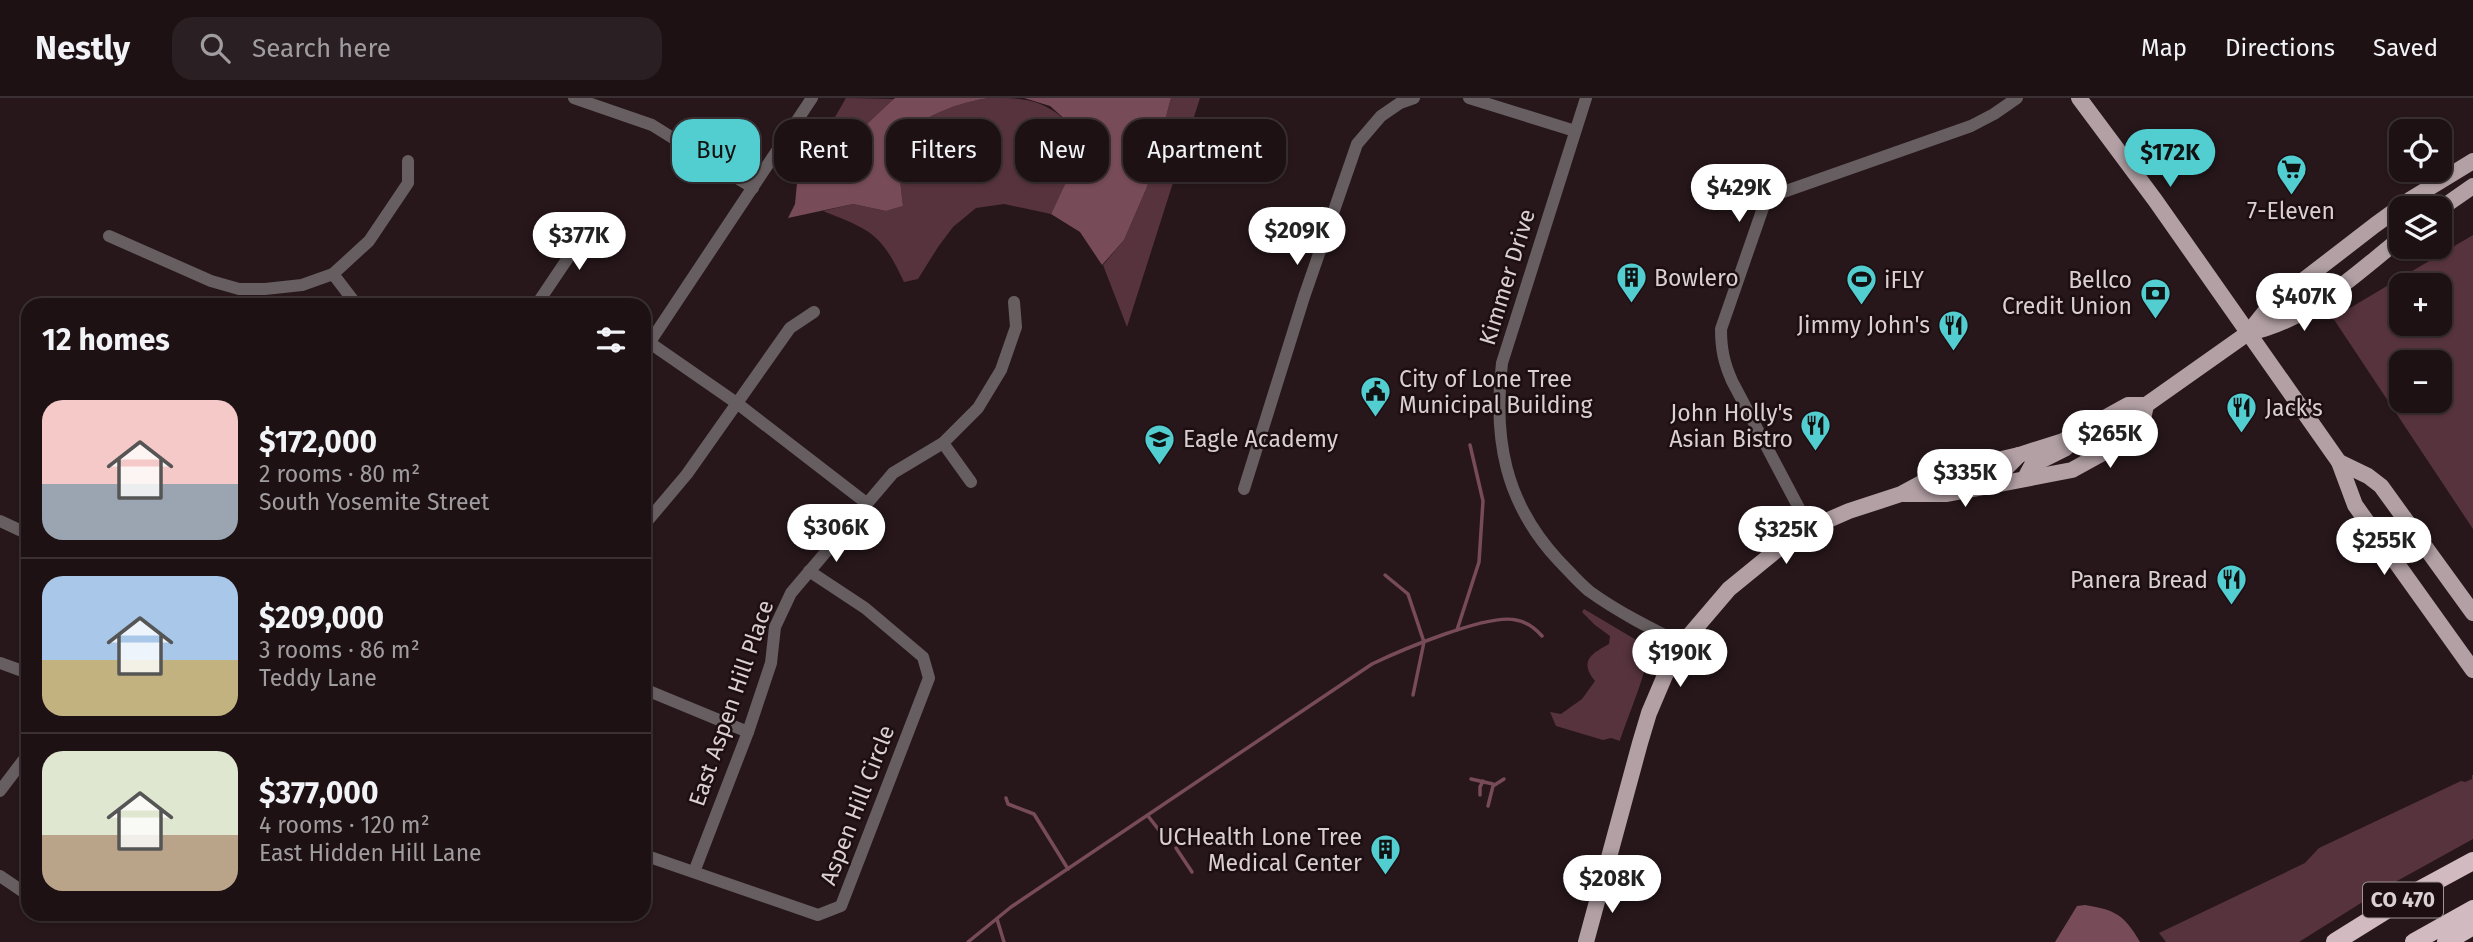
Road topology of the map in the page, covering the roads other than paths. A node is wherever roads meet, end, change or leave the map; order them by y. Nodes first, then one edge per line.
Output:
1 (574, 98) edge
2 (812, 98) edge
3 (1414, 98) edge
4 (1469, 98) edge
5 (1586, 98) edge
6 (2017, 98) edge
7 (2079, 98) edge
8 (1575, 131) junction
9 (408, 161) dead end
10 (2473, 161) edge
11 (2473, 186) edge
12 (753, 188) junction
13 (2452, 201) edge
14 (576, 223) dead end
15 (109, 236) dead end
16 (2389, 247) edge
17 (333, 274) junction
18 (351, 298) edge
19 (541, 298) edge
20 (1014, 302) dead end
21 (814, 312) dead end
22 (2248, 333) junction
23 (651, 341) edge
24 (651, 350) edge
25 (738, 404) junction
26 (2146, 405) junction
27 (2123, 408) junction
28 (943, 443) junction
29 (2019, 455) junction
30 (2339, 462) junction
31 (2025, 478) junction
32 (971, 482) dead end
33 (1244, 489) dead end
34 (1901, 494) junction
35 (1947, 494) junction
36 (865, 502) junction
37 (651, 517) edge
38 (0, 521) edge
39 (1810, 529) junction
40 (21, 531) edge
41 (809, 571) junction
42 (2473, 613) edge
43 (1682, 644) junction
44 (0, 663) edge
45 (21, 670) edge
46 (2473, 670) edge
47 (651, 693) edge
48 (748, 732) junction
49 (21, 763) edge
50 (0, 791) edge
51 (651, 857) edge
52 (2473, 860) edge
53 (694, 872) junction
54 (0, 876) edge
55 (21, 890) edge
56 (2473, 909) edge
57 (2473, 926) edge
58 (1586, 942) edge
59 (2335, 942) edge
60 (2414, 942) edge
61 (2446, 942) edge

1 - 12 street
2 - 12 street
3 - 33 street
4 - 8 street
5 - 8 street, Kimmer Drive
6 - 39 street
7 - 22 main road
8 - 43 street, Kimmer Drive
9 - 17 street
10 - 22 main road
11 - 13 main road
12 - 23 street
14 - 19 street
15 - 17 street
16 - 22 main road
17 - 18 street
20 - 28 street, East Aspen Hill Place
21 - 25 street
22 - 26 main road
22 - 30 main road
24 - 25 street
25 - 36 street
25 - 37 street
26 - 27 main road
26 - 31 main road
27 - 29 main road
27 - 31 main road
28 - 32 street
28 - 36 street, East Aspen Hill Place
29 - 34 main road
29 - 35 main road
30 - 42 main road
30 - 46 main road
31 - 35 main road
34 - 35 main road
34 - 39 main road
36 - 41 street, East Aspen Hill Place
38 - 40 street
39 - 43 main road
41 - 48 street, East Aspen Hill Place
41 - 53 street, Aspen Hill Circle
43 - 58 main road
44 - 45 street
47 - 48 street
48 - 53 street, East Aspen Hill Place
49 - 50 street
51 - 53 street, Aspen Hill Circle
52 - 59 highway, CO 470
54 - 55 street
56 - 60 highway
57 - 61 highway

